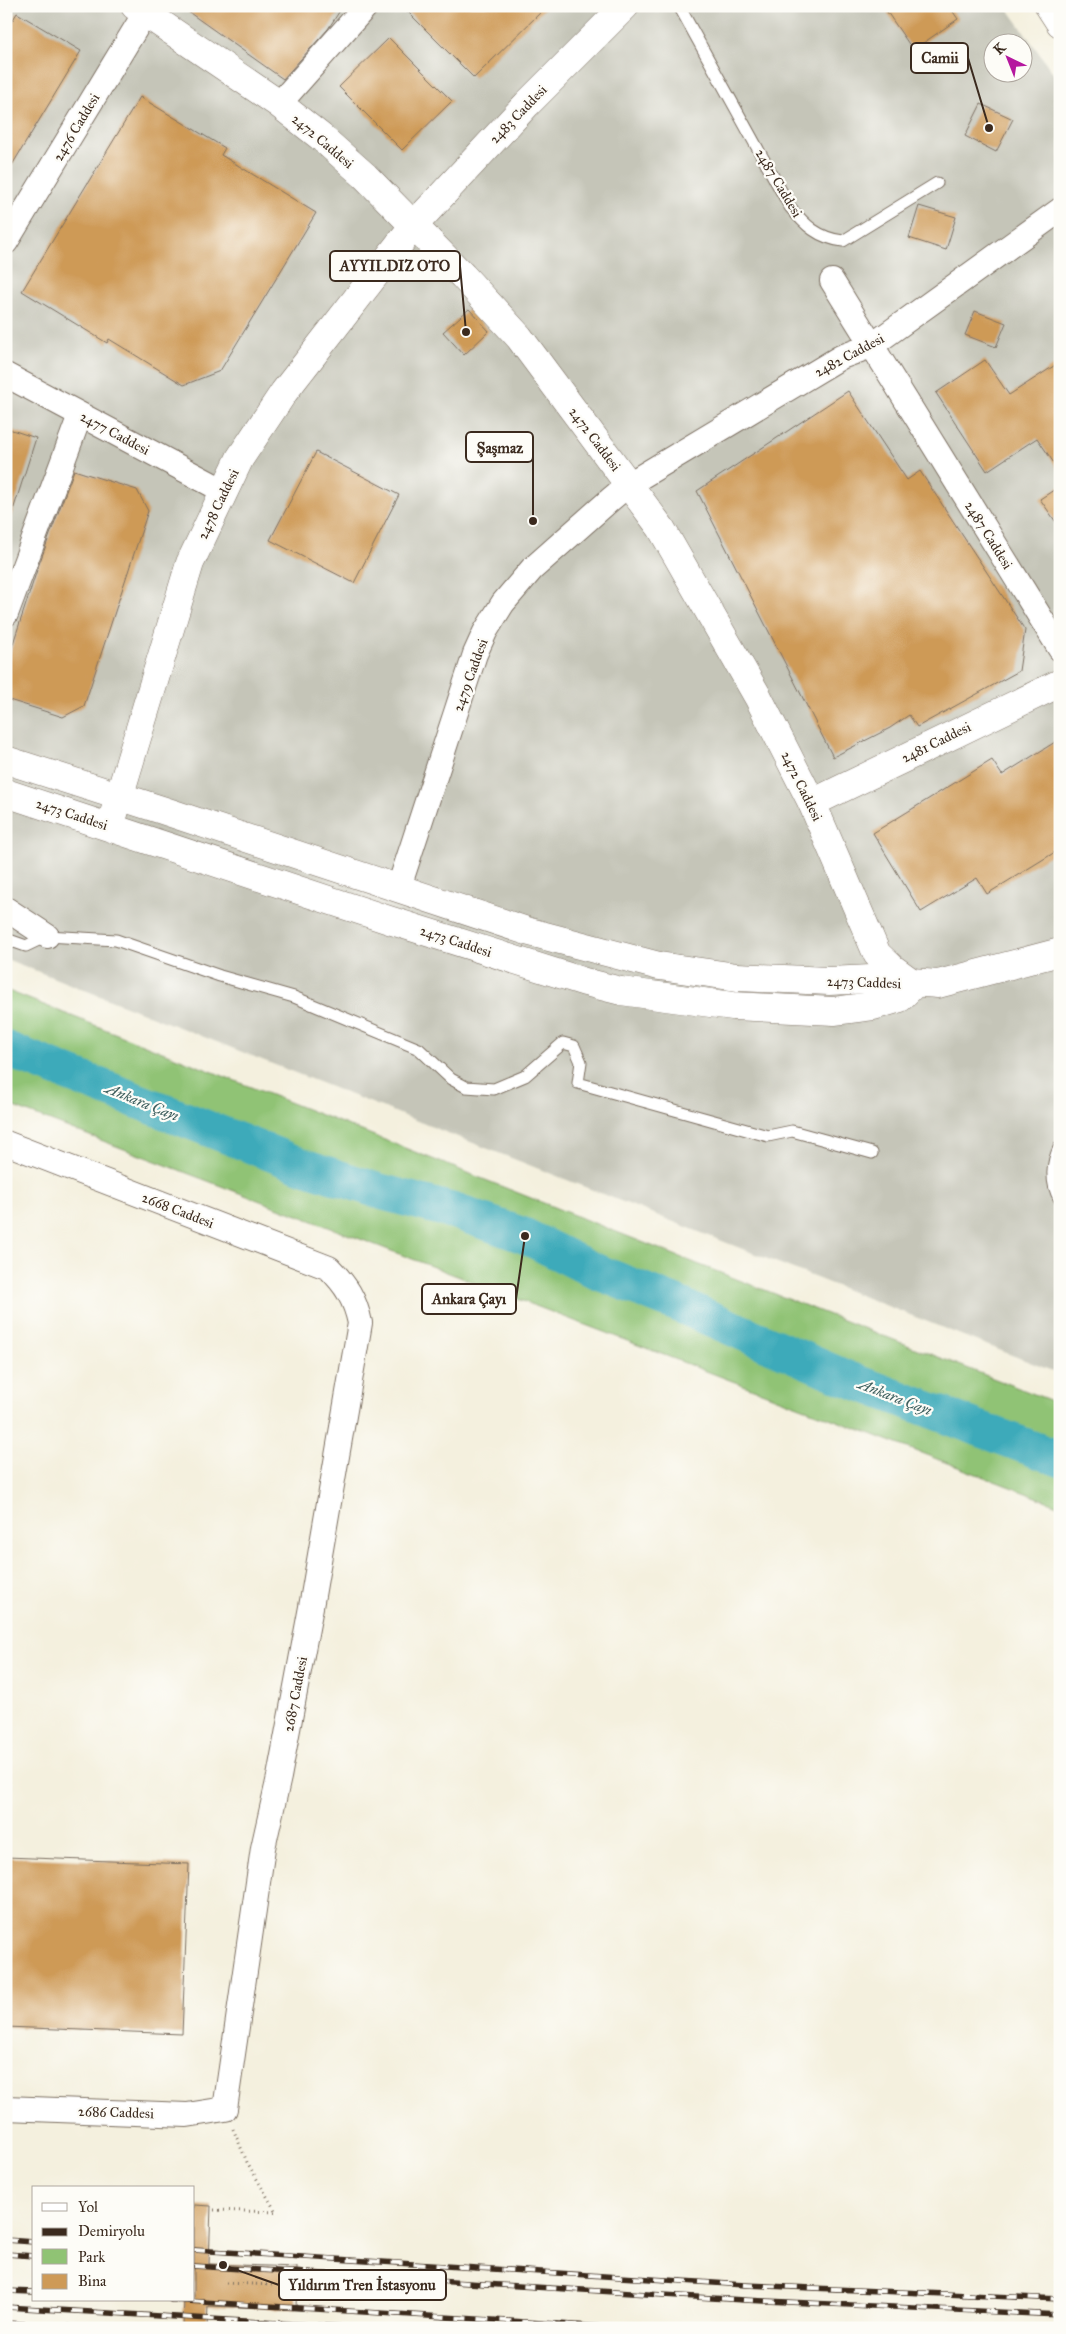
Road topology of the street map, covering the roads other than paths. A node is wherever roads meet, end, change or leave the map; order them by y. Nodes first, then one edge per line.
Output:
1 (366, 6) edge
2 (625, 6) edge
3 (679, 6) edge
4 (1048, 6) edge
5 (149, 11) edge
6 (1060, 23) edge
7 (279, 104) junction
8 (937, 183) dead end
9 (1060, 210) edge
10 (414, 226) junction
11 (6, 242) edge
12 (832, 282) dead end
13 (872, 346) junction
14 (6, 375) edge
15 (80, 415) junction
16 (629, 484) junction
17 (224, 492) junction
18 (6, 614) edge
19 (1060, 649) edge
20 (1060, 683) edge
21 (6, 760) edge
22 (6, 793) edge
23 (119, 796) junction
24 (812, 803) junction
25 (110, 827) junction
26 (399, 888) junction
27 (6, 908) edge
28 (47, 936) junction
29 (6, 939) edge
30 (1060, 952) edge
31 (914, 984) junction
32 (6, 1143) edge
33 (1060, 1146) edge
34 (872, 1153) dead end
35 (1060, 1200) edge
36 (344, 1283) joint
37 (6, 2108) edge
38 (225, 2109) joint

1 - 7 street
2 - 10 street, 2483 Caddesi
3 - 8 lane, 2487 Caddesi
4 - 6 street
5 - 7 street, 2472 Caddesi
5 - 11 street, 2476 Caddesi
7 - 10 street, 2472 Caddesi
9 - 13 street, 2482 Caddesi
10 - 16 street, 2472 Caddesi
10 - 17 street, 2478 Caddesi
12 - 13 street, 2487 Caddesi
13 - 16 street, 2482 Caddesi
13 - 19 street, 2487 Caddesi
14 - 15 street, 2477 Caddesi
15 - 17 street, 2477 Caddesi
15 - 18 street
16 - 24 street, 2472 Caddesi
16 - 26 street, 2479 Caddesi
17 - 23 street, 2478 Caddesi
20 - 24 street, 2481 Caddesi
21 - 23 street, 2473 Caddesi
22 - 25 street, 2473 Caddesi
23 - 25 street, 2478 Caddesi
23 - 26 street, 2473 Caddesi
24 - 31 street, 2472 Caddesi
25 - 31 street, 2473 Caddesi
26 - 31 street, 2473 Caddesi
27 - 28 street
28 - 29 lane
28 - 34 lane
30 - 31 street, 2473 Caddesi
32 - 36 street, 2668 Caddesi
33 - 35 lane
36 - 38 street, 2687 Caddesi
37 - 38 street, 2686 Caddesi

